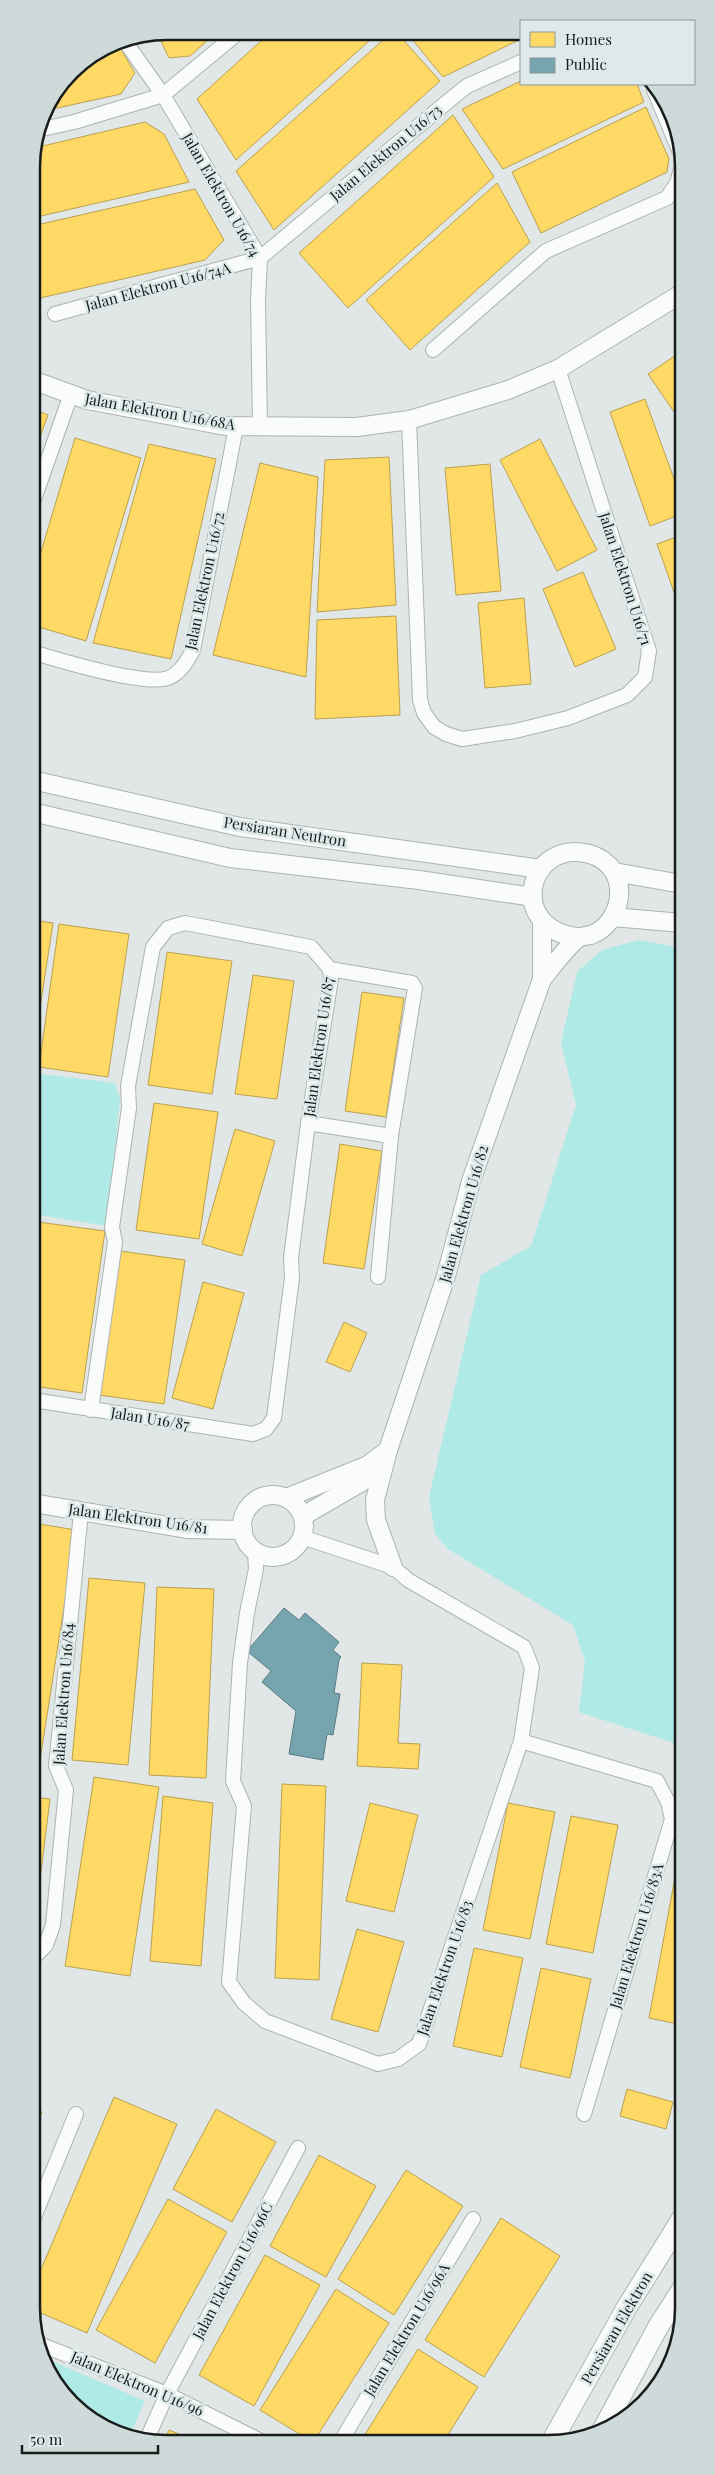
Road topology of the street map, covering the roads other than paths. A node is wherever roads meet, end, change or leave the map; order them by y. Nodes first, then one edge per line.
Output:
1 (229, 40) edge
2 (128, 46) edge
3 (520, 62) edge
4 (163, 95) junction
5 (46, 128) edge
6 (675, 186) edge
7 (260, 258) junction
8 (675, 298) edge
9 (55, 314) dead end
10 (433, 350) dead end
11 (558, 369) junction
12 (40, 383) edge
13 (71, 394) junction
14 (408, 420) junction
15 (236, 427) junction
16 (260, 428) junction
17 (40, 481) edge
18 (40, 654) edge
19 (40, 782) edge
20 (40, 814) edge
21 (541, 869) junction
22 (614, 872) junction
23 (675, 883) edge
24 (533, 897) junction
25 (613, 917) junction
26 (542, 922) junction
27 (675, 922) edge
28 (578, 937) junction
29 (330, 969) junction
30 (542, 979) junction
31 (308, 1123) junction
32 (391, 1136) junction
33 (378, 1277) dead end
34 (40, 1401) edge
35 (91, 1410) junction
36 (266, 1429) joint
37 (388, 1450) junction
38 (286, 1498) junction
39 (40, 1504) edge
40 (81, 1512) junction
41 (303, 1516) junction
42 (243, 1530) junction
43 (302, 1537) junction
44 (255, 1551) junction
45 (393, 1568) junction
46 (521, 1740) junction
47 (40, 1951) edge
48 (76, 2114) dead end
49 (584, 2114) dead end
50 (298, 2148) dead end
51 (40, 2202) edge
52 (473, 2219) dead end
53 (675, 2230) edge
54 (675, 2302) edge
55 (46, 2347) edge
56 (167, 2394) junction
57 (608, 2420) edge
58 (149, 2434) edge
59 (249, 2435) edge
60 (344, 2435) edge
61 (556, 2435) edge

1 - 4 street
2 - 4 street, Jalan Elektron U16/74
3 - 7 street, Jalan Elektron U16/73
4 - 5 street
4 - 7 street, Jalan Elektron U16/74
6 - 10 street
7 - 9 street, Jalan Elektron U16/74A
7 - 16 street, Jalan Elektron U16/74
8 - 11 street, Jalan Elektron U16/68A
11 - 14 street, Jalan Elektron U16/68A
11 - 14 street, Jalan Elektron U16/71
12 - 13 street, Jalan Elektron U16/68A
13 - 15 street, Jalan Elektron U16/68A
13 - 17 street
14 - 16 street, Jalan Elektron U16/68A
15 - 16 street, Jalan Elektron U16/68A
15 - 18 street, Jalan Elektron U16/72
19 - 21 street, Persiaran Neutron
20 - 24 street, Persiaran Neutron
21 - 22 street
21 - 24 street
22 - 23 street
22 - 25 street
24 - 26 street
25 - 27 street
25 - 28 street
26 - 28 street
26 - 30 street
28 - 30 street
29 - 31 street, Jalan Elektron U16/87
29 - 32 street
29 - 35 street, Jalan Elektron U16/87
30 - 37 street, Jalan Elektron U16/82
31 - 32 street
31 - 36 street, Jalan Elektron U16/87
32 - 33 street
34 - 35 street, Jalan U16/87
35 - 36 street, Jalan U16/87
37 - 38 street
37 - 41 street
37 - 45 street
38 - 41 street
38 - 42 street
39 - 40 street, Jalan Elektron U16/81
40 - 42 street, Jalan Elektron U16/81
40 - 47 street, Jalan Elektron U16/84
41 - 43 street
42 - 44 street
43 - 44 street
43 - 45 street, Jalan Elektron U16/83
44 - 46 street, Jalan Elektron U16/83
45 - 46 street, Jalan Elektron U16/83
46 - 49 street, Jalan Elektron U16/83A
48 - 51 street
50 - 56 street, Jalan Elektron U16/96C
52 - 60 street, Jalan Elektron U16/96A
53 - 61 main road, Persiaran Elektron
54 - 57 main road
55 - 56 street, Jalan Elektron U16/96
56 - 58 street, Jalan Elektron U16/96C
56 - 59 street, Jalan Elektron U16/96

